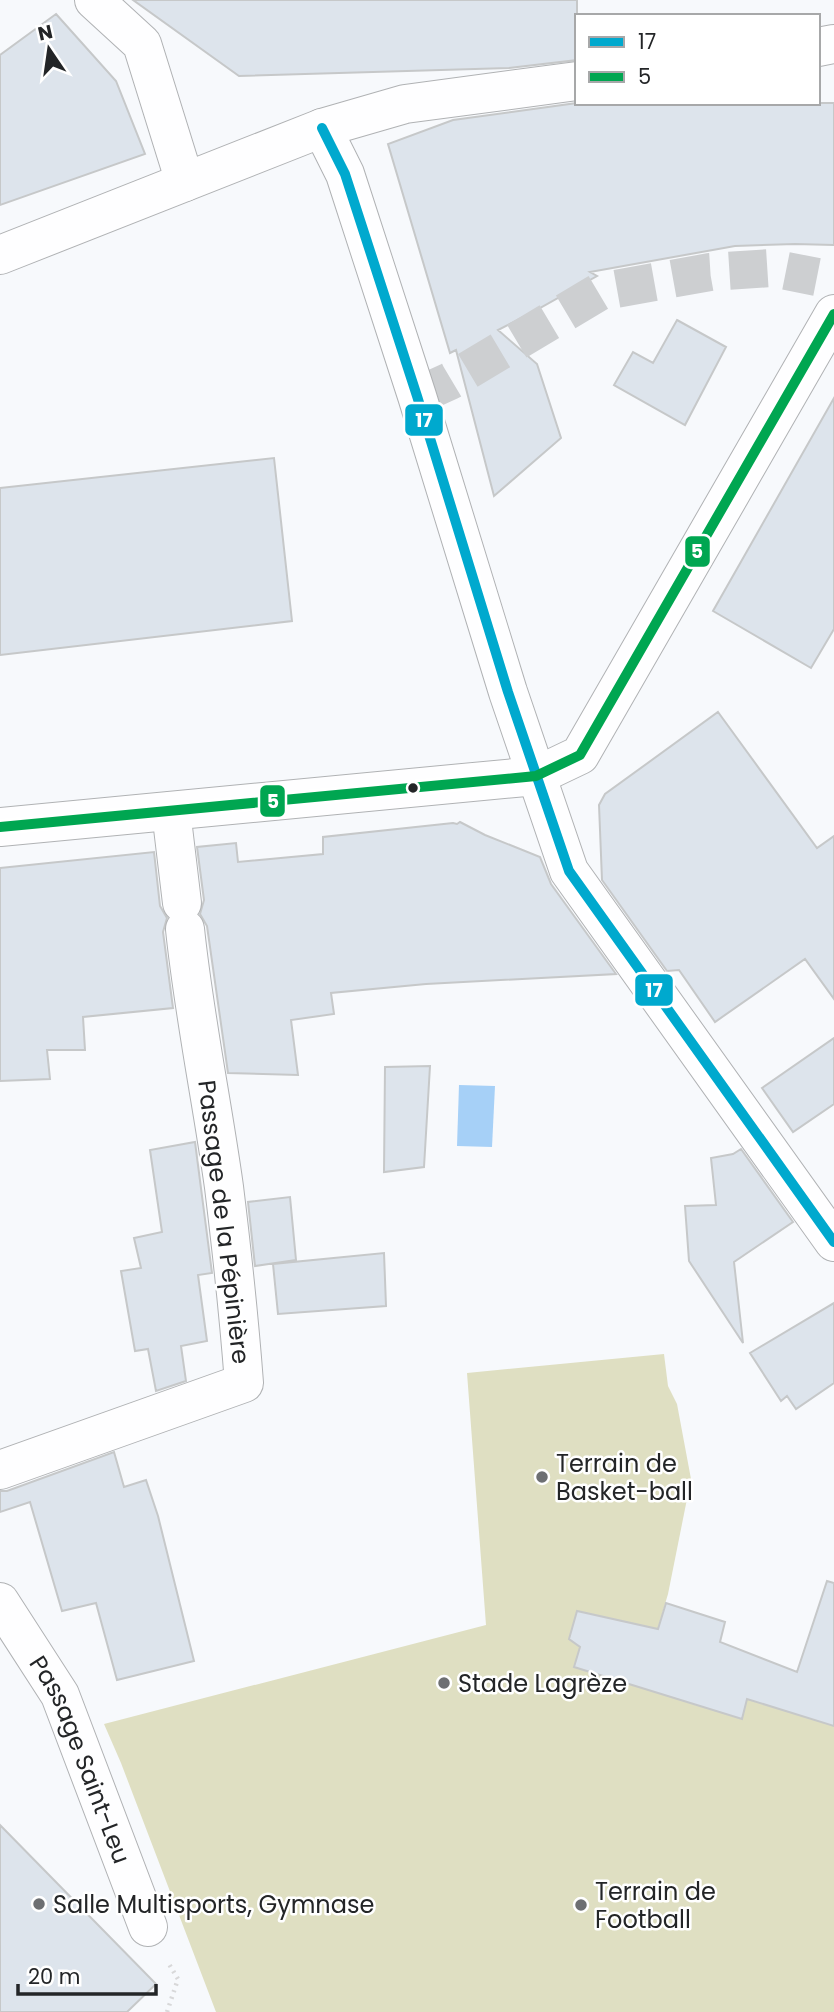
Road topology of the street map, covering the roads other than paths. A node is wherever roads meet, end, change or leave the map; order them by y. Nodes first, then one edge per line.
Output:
1 (94, 0) edge
2 (575, 81) edge
3 (322, 128) junction
4 (185, 182) junction
5 (0, 255) edge
6 (834, 314) edge
7 (536, 776) junction
8 (171, 811) junction
9 (0, 827) edge
10 (834, 1242) edge
11 (0, 1470) edge
12 (0, 1602) edge
13 (148, 1927) dead end

1 - 4 street
2 - 3 street
3 - 4 street
3 - 7 street
4 - 5 street
6 - 7 street
7 - 8 street
7 - 10 street
8 - 9 street
8 - 11 street, Passage de la Pépinière
12 - 13 street, Passage Saint-Leu

